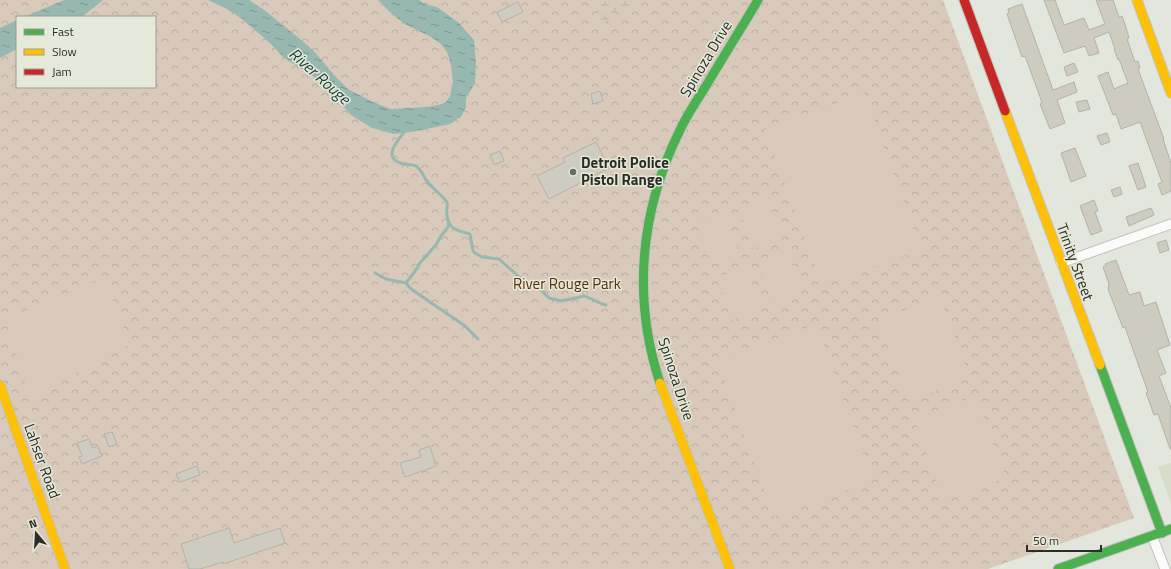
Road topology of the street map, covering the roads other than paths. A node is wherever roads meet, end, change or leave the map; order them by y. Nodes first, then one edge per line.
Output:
1 (758, 0) edge
2 (964, 0) edge
3 (1137, 0) edge
4 (1171, 93) edge
5 (1171, 224) edge
6 (1061, 263) junction
7 (0, 385) edge
8 (1166, 531) edge
9 (1152, 536) junction
10 (65, 569) edge
11 (730, 569) edge
12 (1058, 569) edge
13 (1165, 569) edge

1 - 11 street, Spinoza Drive
2 - 6 street, Trinity Street
3 - 4 street
5 - 6 street
6 - 8 street, Trinity Street
7 - 10 street, Lahser Road
8 - 9 street
9 - 12 street
9 - 13 street

